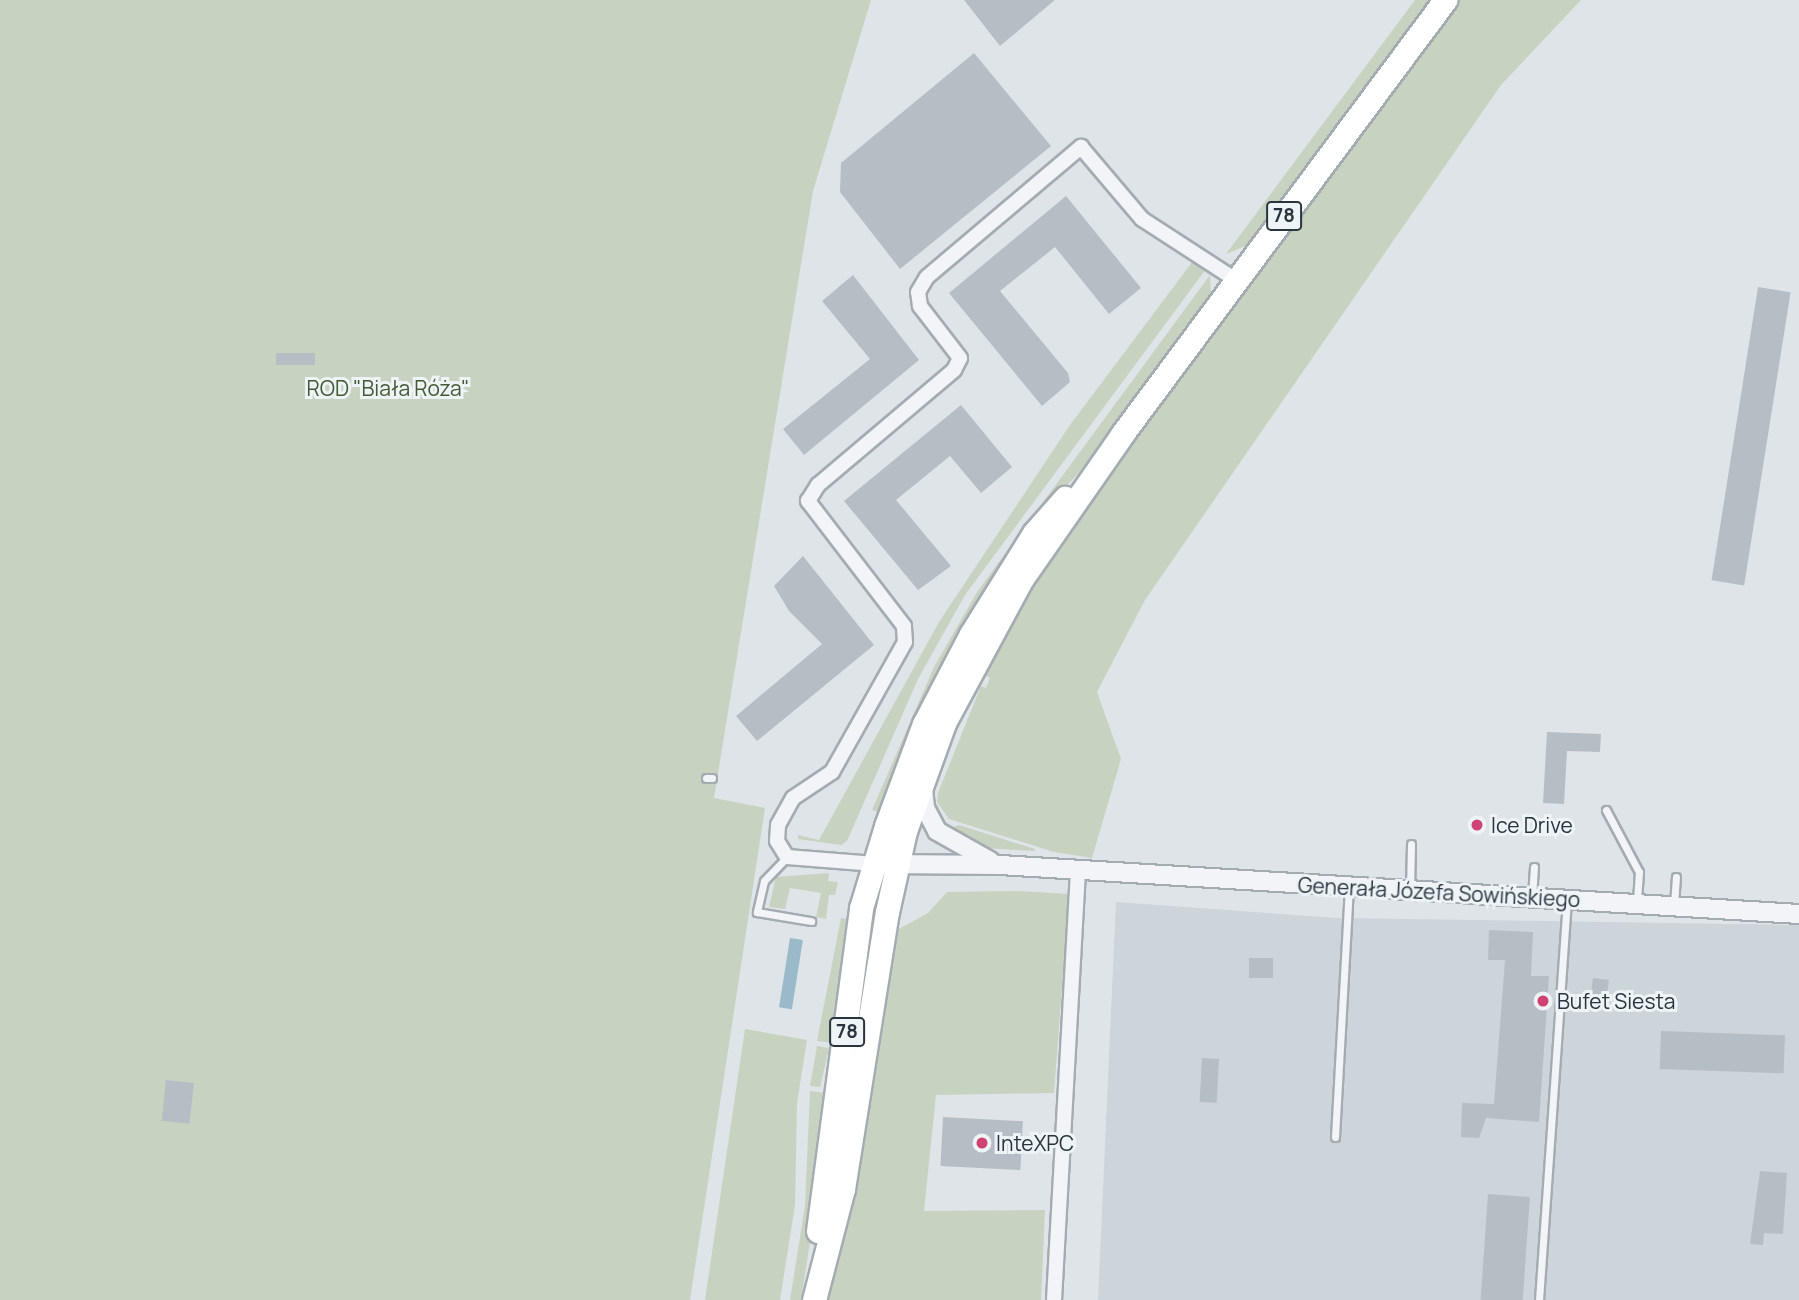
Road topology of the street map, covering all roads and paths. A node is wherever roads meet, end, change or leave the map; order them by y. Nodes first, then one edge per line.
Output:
1 (1446, 0) edge
2 (1236, 280) junction
3 (1123, 433) junction
4 (923, 777) junction
5 (1606, 810) dead end
6 (1411, 844) dead end
7 (785, 853) junction
8 (886, 864) junction
9 (1000, 865) junction
10 (1534, 867) dead end
11 (1078, 872) junction
12 (1676, 877) dead end
13 (1349, 887) junction
14 (1410, 890) junction
15 (1532, 897) junction
16 (1567, 899) junction
17 (1637, 904) junction
18 (1674, 906) junction
19 (1799, 914) edge
20 (811, 921) dead end
21 (1335, 1137) dead end
22 (809, 1300) edge
23 (814, 1300) edge
24 (1054, 1300) edge
25 (1539, 1300) edge

1 - 2 main road, 78
2 - 3 main road, 78
2 - 7 street
3 - 4 main road, 78
3 - 8 main road, 78
4 - 8 main road, 78
4 - 9 street
5 - 17 lane
6 - 14 lane
7 - 8 street
7 - 20 lane
8 - 9 street, Generała Józefa Sowińskiego
8 - 22 main road, 78
8 - 23 main road, 78
9 - 11 street, Generała Józefa Sowińskiego
10 - 15 lane
11 - 13 street, Generała Józefa Sowińskiego
11 - 24 street
12 - 18 lane
13 - 14 street, Generała Józefa Sowińskiego
13 - 21 lane
14 - 15 street, Generała Józefa Sowińskiego
15 - 16 street, Generała Józefa Sowińskiego
16 - 17 street, Generała Józefa Sowińskiego
16 - 25 lane
17 - 18 street, Generała Józefa Sowińskiego
18 - 19 street, Generała Józefa Sowińskiego

